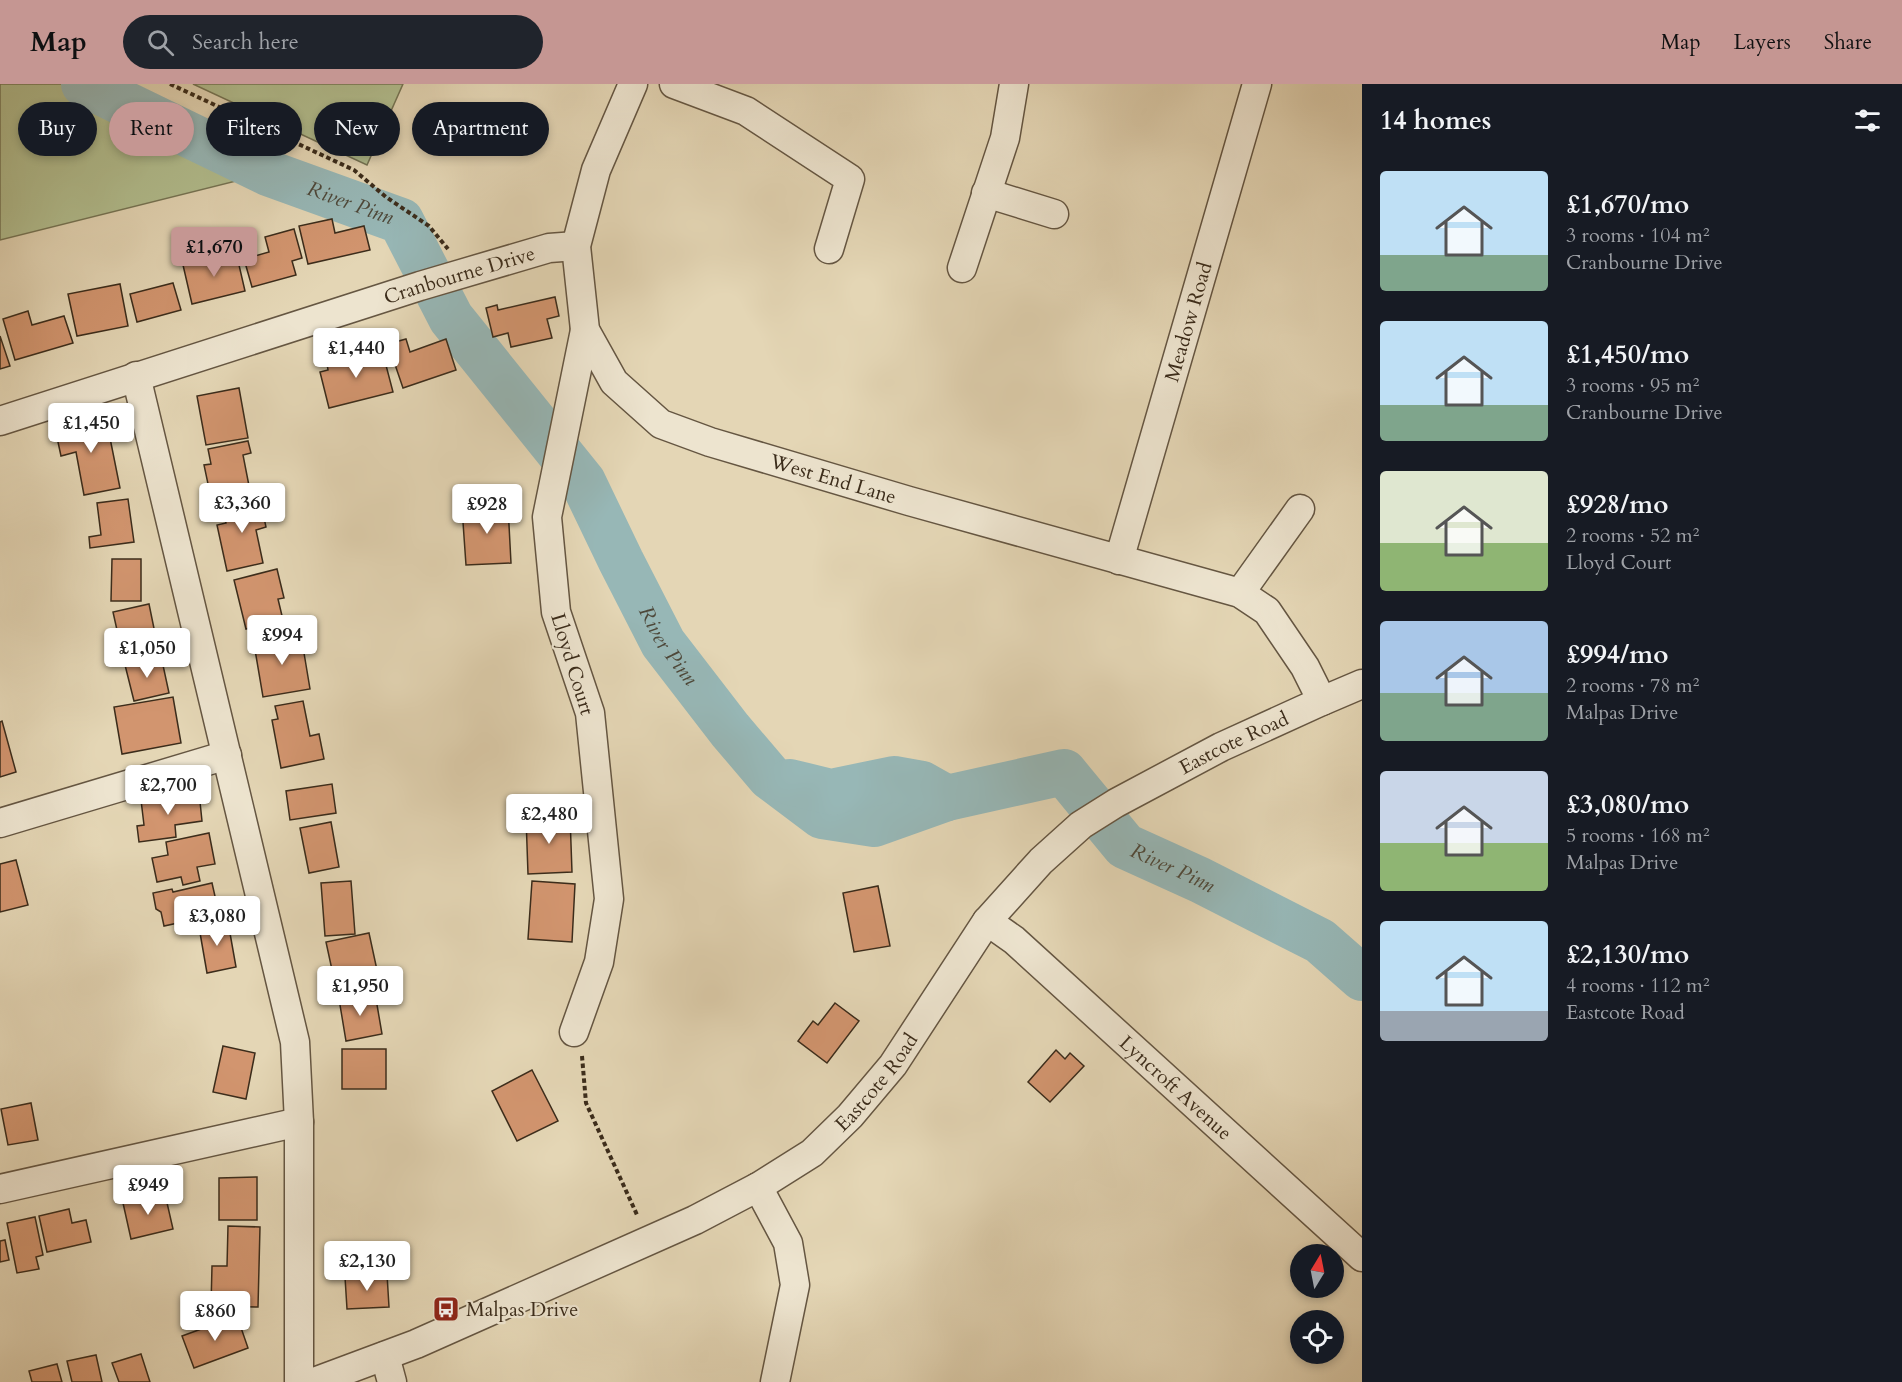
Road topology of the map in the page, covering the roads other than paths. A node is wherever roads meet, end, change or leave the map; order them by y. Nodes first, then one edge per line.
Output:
1 (633, 84) edge
2 (674, 84) edge
3 (1014, 84) edge
4 (1257, 84) edge
5 (986, 194) junction
6 (1054, 214) dead end
7 (576, 246) junction
8 (829, 249) dead end
9 (962, 268) dead end
10 (585, 330) junction
11 (136, 376) junction
12 (0, 421) edge
13 (1300, 508) dead end
14 (1119, 560) junction
15 (1240, 593) junction
16 (1362, 684) edge
17 (1322, 701) junction
18 (227, 755) junction
19 (0, 823) edge
20 (987, 921) junction
21 (574, 1032) road end
22 (298, 1122) junction
23 (758, 1186) junction
24 (0, 1189) edge
25 (1362, 1257) edge
26 (389, 1369) edge
27 (299, 1382) edge
28 (314, 1382) edge
29 (775, 1382) edge

1 - 7 street, West End Lane
2 - 8 street
3 - 5 street
4 - 14 street, Meadow Road
5 - 6 street
5 - 9 street
7 - 10 street, West End Lane
7 - 11 street, Cranbourne Drive
10 - 14 street, West End Lane
10 - 21 street, Lloyd Court
11 - 12 street, Cranbourne Drive
11 - 18 street
13 - 15 street
14 - 15 street, West End Lane
15 - 17 street, West End Lane
16 - 17 street, Eastcote Road
17 - 20 street, Eastcote Road
18 - 19 street
18 - 22 street
20 - 23 street, Eastcote Road
20 - 25 street, Lyncroft Avenue
22 - 24 street
22 - 27 street
23 - 26 street, Eastcote Road
23 - 29 street
26 - 28 street, Eastcote Road

